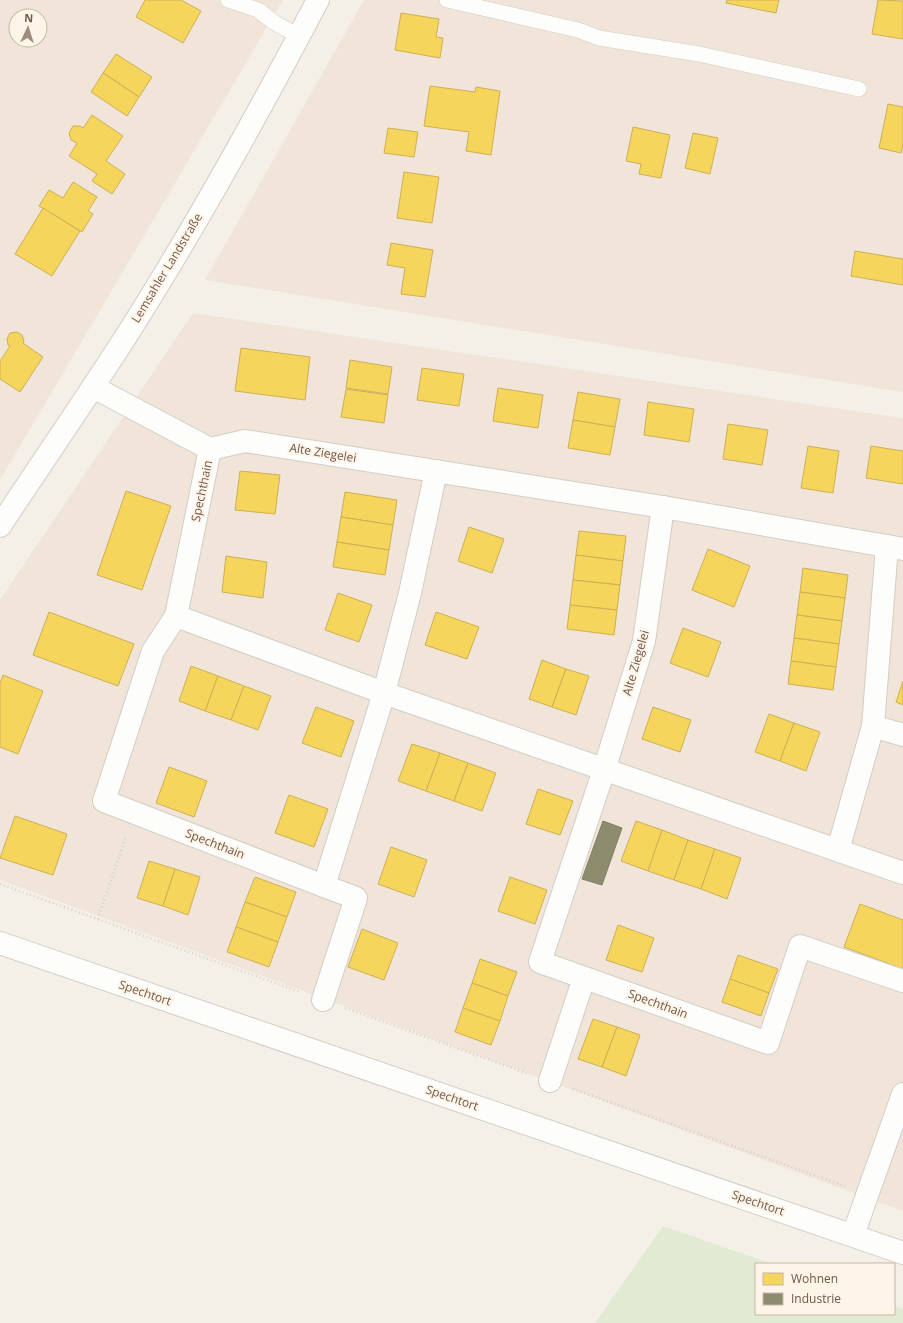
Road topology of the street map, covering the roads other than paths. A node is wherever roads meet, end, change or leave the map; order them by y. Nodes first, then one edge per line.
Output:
1 (228, 0) edge
2 (318, 0) edge
3 (447, 0) edge
4 (299, 36) junction
5 (859, 89) dead end
6 (93, 387) junction
7 (210, 449) junction
8 (436, 471) junction
9 (662, 507) junction
10 (0, 526) edge
11 (895, 547) edge
12 (176, 616) junction
13 (384, 693) junction
14 (873, 726) junction
15 (903, 735) edge
16 (604, 770) junction
17 (838, 850) junction
18 (903, 873) edge
19 (324, 886) junction
20 (0, 943) edge
21 (584, 978) junction
22 (903, 981) edge
23 (323, 1000) road end
24 (550, 1081) road end
25 (903, 1094) edge
26 (853, 1235) junction
27 (903, 1253) edge

1 - 4 lane
2 - 4 street, Lemsahler Landstraße
3 - 5 lane
4 - 6 street, Lemsahler Landstraße
6 - 7 street, Spechthain
6 - 10 street, Lemsahler Landstraße
7 - 8 street, Alte Ziegelei
7 - 12 street, Spechthain
8 - 9 street, Alte Ziegelei
8 - 13 street
9 - 11 street, Alte Ziegelei
9 - 16 street, Alte Ziegelei
11 - 14 street, Alte Ziegelei
12 - 13 street
12 - 19 street, Spechthain
13 - 16 street
13 - 19 street
14 - 15 street
14 - 17 street, Alte Ziegelei
16 - 17 street
16 - 21 street, Spechthain
17 - 18 street
19 - 23 street, Spechthain
20 - 26 street, Spechtort
21 - 22 street, Spechthain
21 - 24 street
25 - 26 street
26 - 27 street, Spechtort

